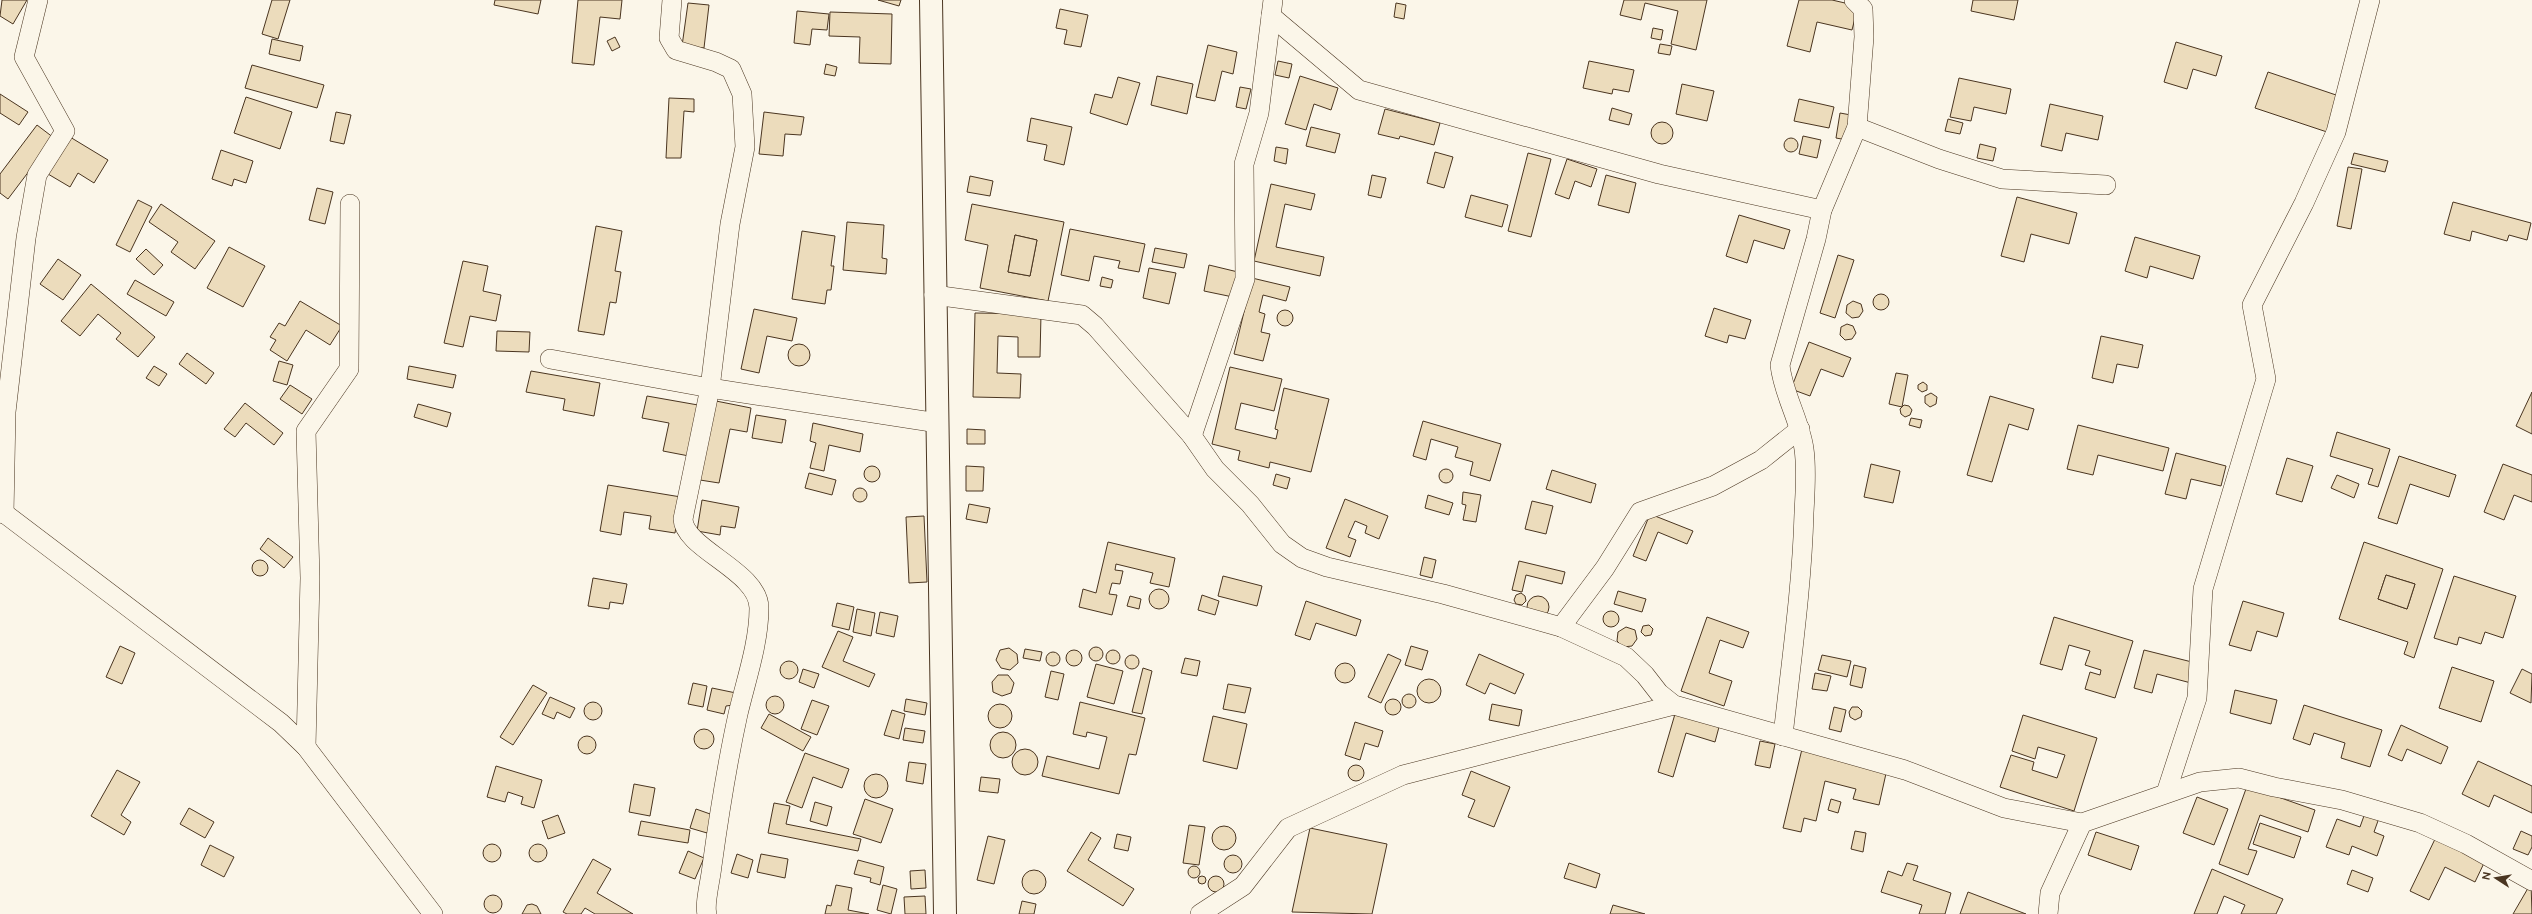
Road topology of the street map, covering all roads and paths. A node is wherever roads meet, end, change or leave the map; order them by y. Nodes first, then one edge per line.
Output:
1 (38, 0) edge
2 (672, 0) edge
3 (931, 0) edge
4 (1854, 0) edge
5 (2370, 0) edge
6 (1272, 8) edge
7 (1857, 127) junction
8 (2106, 185) dead end
9 (350, 204) dead end
10 (1822, 210) junction
11 (934, 294) junction
12 (550, 359) dead end
13 (710, 388) junction
14 (938, 423) junction
15 (1800, 429) junction
16 (1192, 436) junction
17 (2, 512) edge
18 (1561, 627) junction
19 (1674, 705) junction
20 (1783, 736) junction
21 (306, 747) junction
22 (2166, 793) junction
23 (2082, 823) junction
24 (2532, 881) edge
25 (433, 914) edge
26 (707, 914) edge
27 (945, 914) edge
28 (1200, 914) edge
29 (2048, 914) edge

1 - 17 street
2 - 13 street
3 - 11 main road
4 - 7 street
5 - 22 street
6 - 10 street
6 - 16 street
7 - 8 street
7 - 10 street
9 - 21 street
10 - 15 street
11 - 14 main road
11 - 16 street
12 - 13 street
13 - 14 street
13 - 26 street
14 - 27 main road
15 - 18 street
15 - 20 street
16 - 18 street
17 - 21 street
18 - 19 street
19 - 20 street
19 - 28 street
20 - 23 street
21 - 25 street
22 - 23 street
22 - 24 street
23 - 29 street

